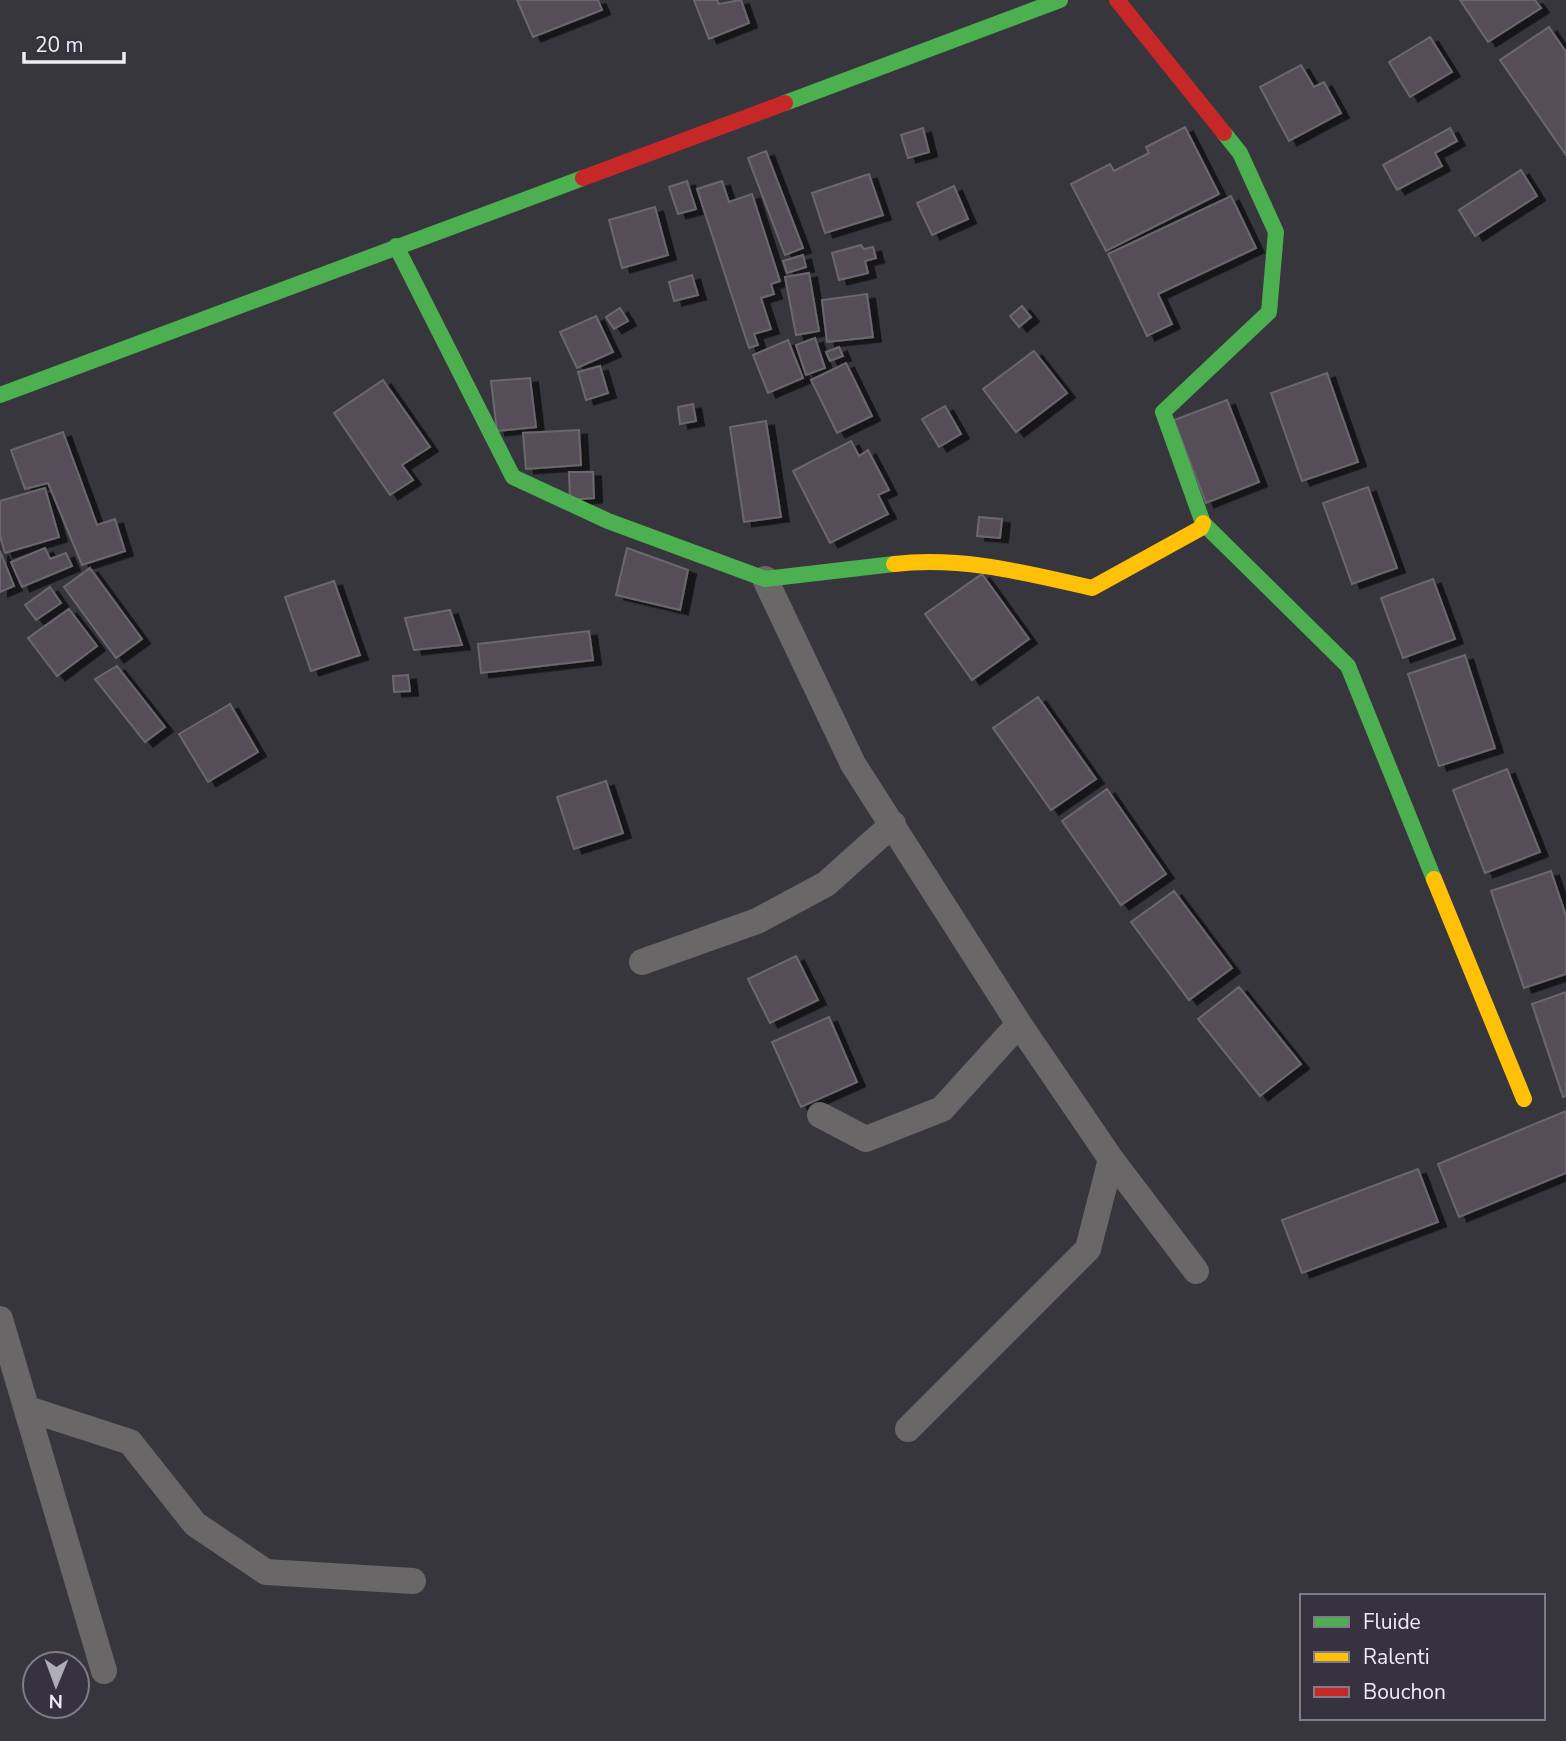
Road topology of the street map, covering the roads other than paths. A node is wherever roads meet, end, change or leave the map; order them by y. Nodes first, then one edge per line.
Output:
1 (1060, 0) edge
2 (1118, 0) edge
3 (396, 246) junction
4 (0, 396) edge
5 (1202, 523) junction
6 (765, 579) junction
7 (892, 824) junction
8 (642, 962) dead end
9 (1019, 1024) junction
10 (1524, 1098) dead end
11 (820, 1115) dead end
12 (1111, 1160) junction
13 (1196, 1271) dead end
14 (0, 1319) edge
15 (28, 1409) junction
16 (908, 1429) dead end
17 (413, 1581) dead end
18 (104, 1671) dead end

1 - 3 street
2 - 5 street
3 - 4 street
3 - 6 street
5 - 6 street
5 - 10 street
6 - 7 street
7 - 8 street
7 - 9 street
9 - 11 street
9 - 12 street
12 - 13 street
12 - 16 street
14 - 15 street
15 - 17 street
15 - 18 street

